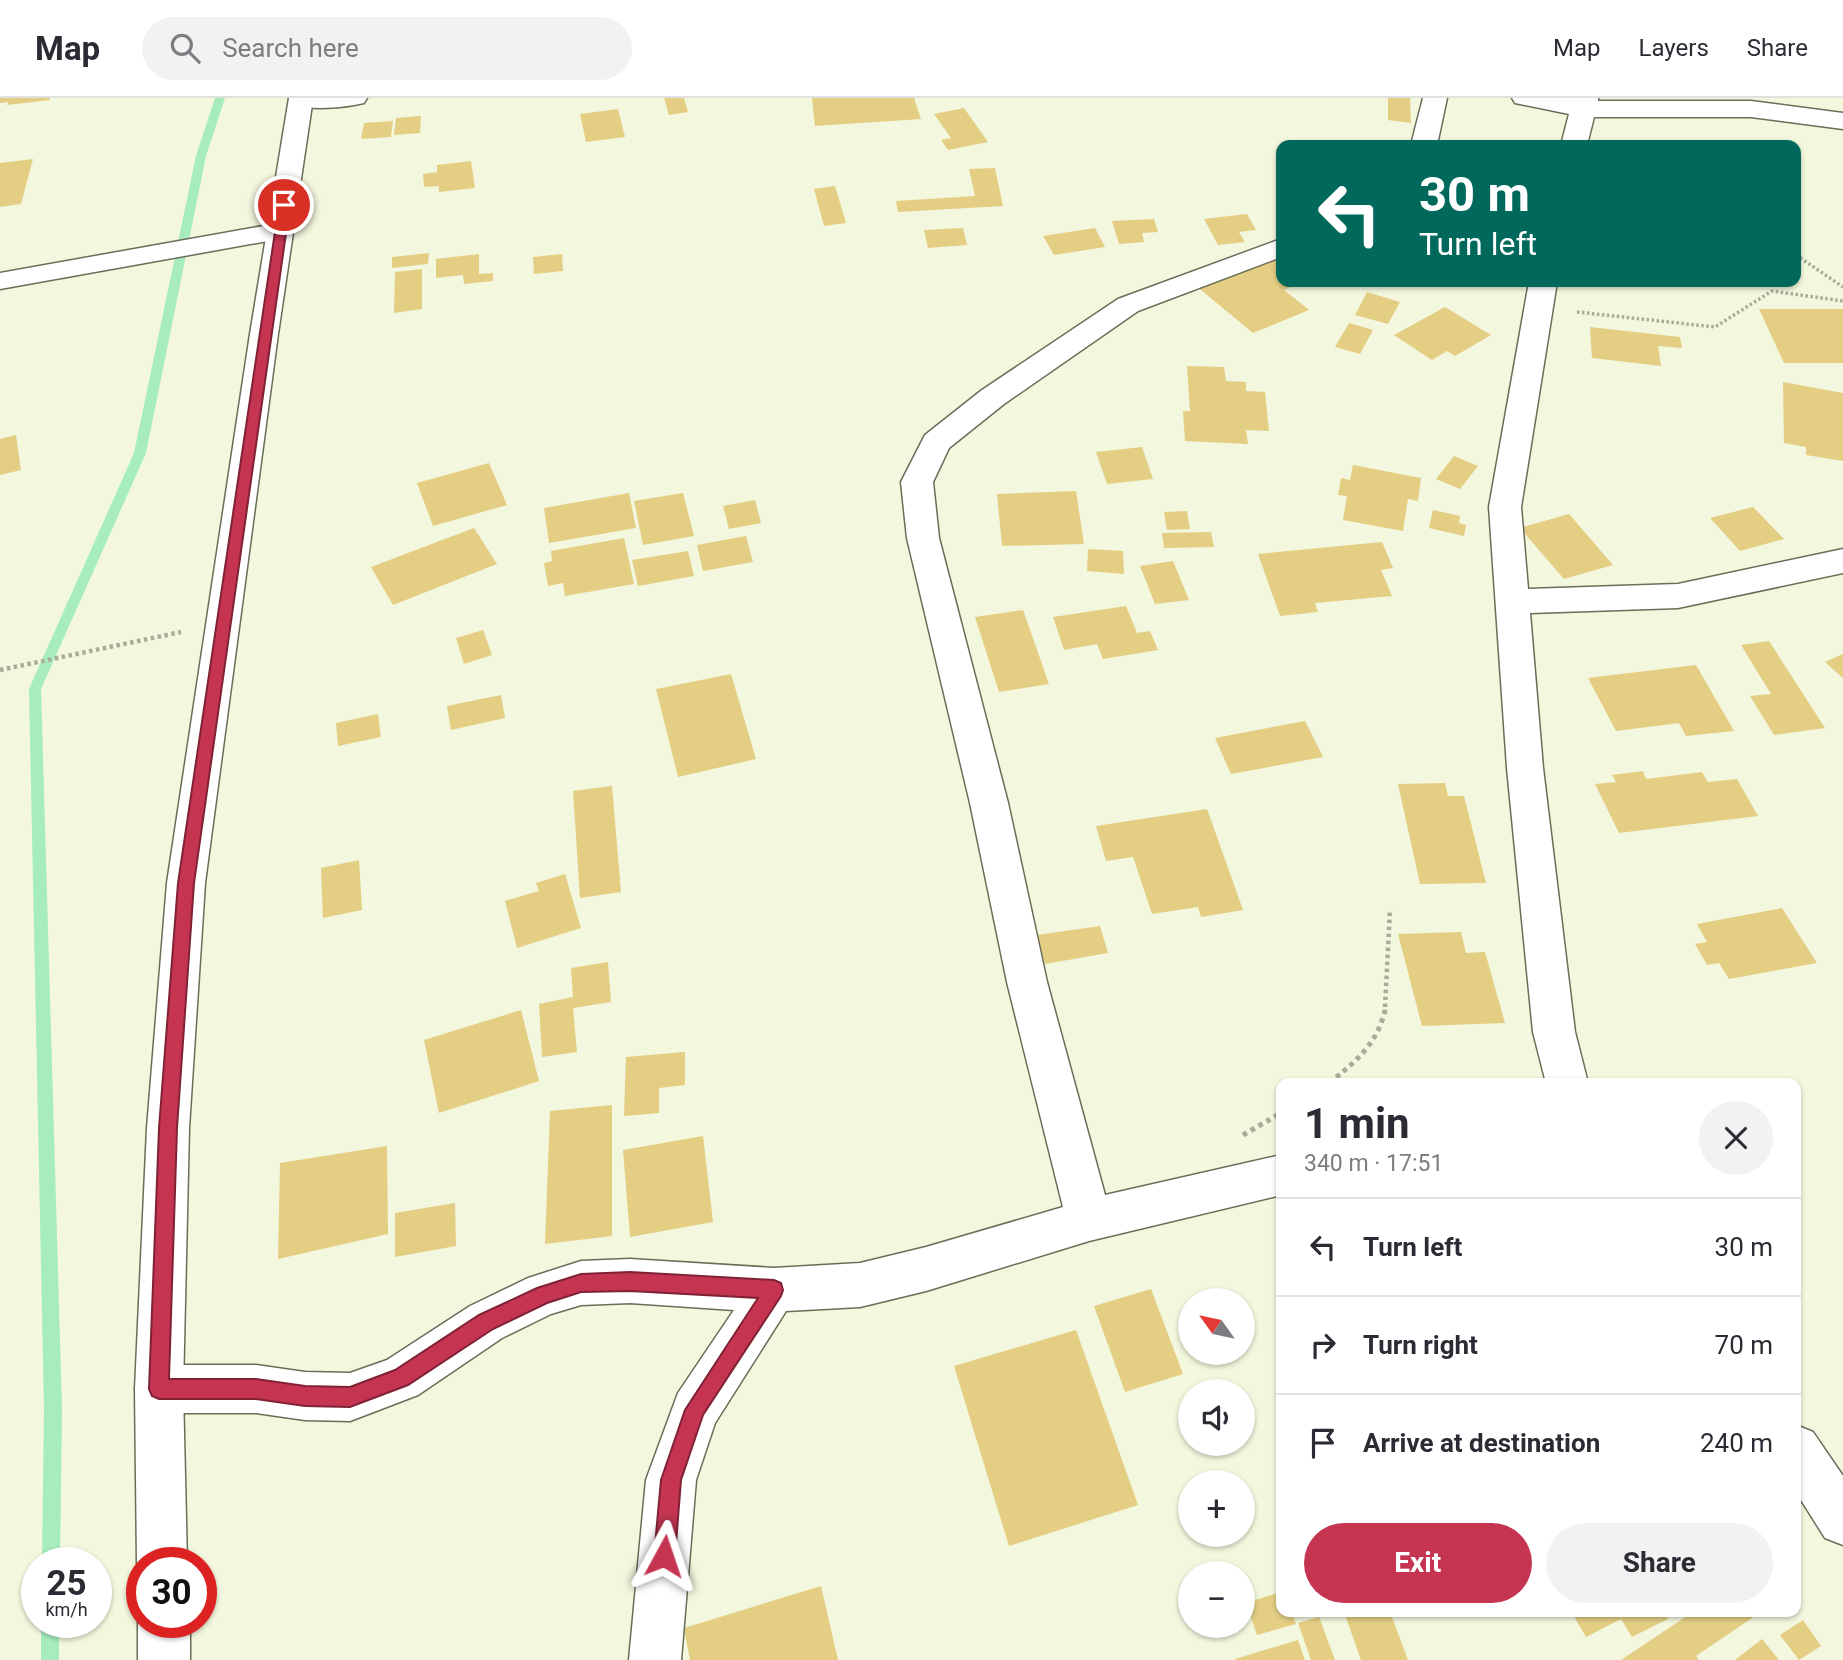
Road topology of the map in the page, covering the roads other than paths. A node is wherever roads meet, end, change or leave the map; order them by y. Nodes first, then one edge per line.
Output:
1 (355, 98) edge
2 (1435, 98) edge
3 (1524, 98) edge
4 (301, 99) edge
5 (1585, 103) edge
6 (1843, 121) edge
7 (1425, 140) edge
8 (1575, 140) edge
9 (280, 231) junction
10 (1276, 249) edge
11 (0, 281) edge
12 (1540, 295) edge
13 (1843, 561) edge
14 (1513, 602) junction
15 (1566, 1078) edge
16 (1276, 1176) edge
17 (1089, 1220) junction
18 (774, 1290) junction
19 (159, 1389) junction
20 (1801, 1457) edge
21 (1843, 1520) edge
22 (162, 1547) edge
23 (164, 1638) edge
24 (164, 1660) edge
25 (655, 1660) edge

1 - 4 street
2 - 7 street
3 - 5 street
4 - 9 street
5 - 6 street
5 - 8 street
9 - 11 street
9 - 19 street
10 - 17 street
12 - 14 street
13 - 14 street
14 - 15 street
16 - 17 street
17 - 18 street
18 - 19 street
18 - 25 street
19 - 22 street
20 - 21 street
23 - 24 street

